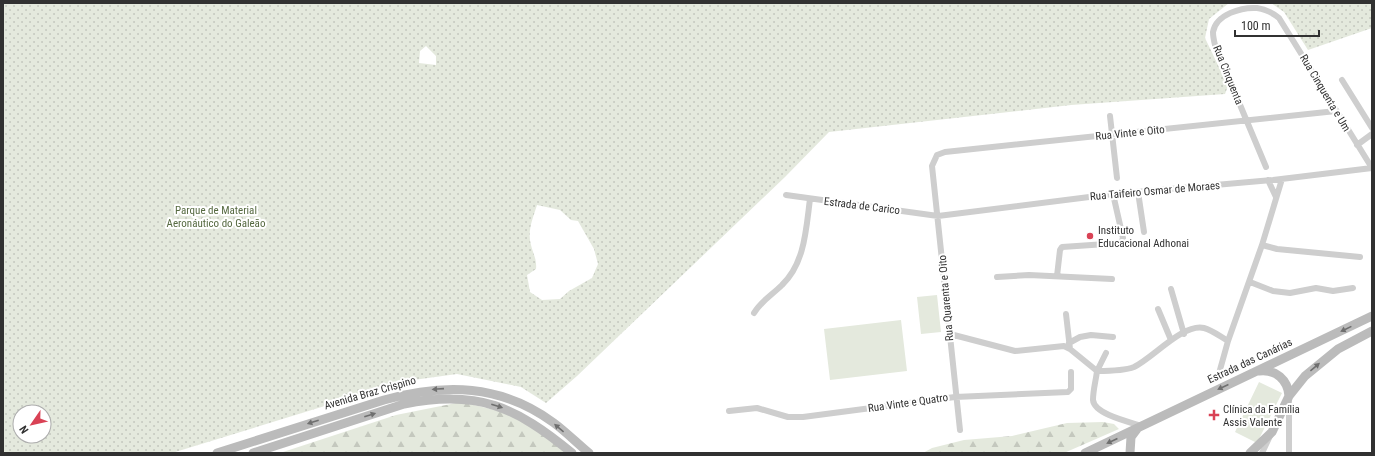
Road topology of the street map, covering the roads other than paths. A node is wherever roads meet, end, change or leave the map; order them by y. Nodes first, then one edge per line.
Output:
1 (1257, 8) joint
2 (1342, 80) dead end
3 (1336, 111) junction
4 (1110, 116) dead end
5 (1246, 121) junction
6 (1372, 128) edge
7 (1372, 134) edge
8 (1112, 135) junction
9 (1357, 145) junction
10 (932, 166) joint
11 (1266, 167) dead end
12 (1372, 168) edge
13 (1117, 178) dead end
14 (1282, 179) junction
15 (1268, 180) junction
16 (1138, 192) junction
17 (1113, 194) junction
18 (786, 195) dead end
19 (1276, 197) junction
20 (810, 199) junction
21 (938, 216) junction
22 (1144, 232) dead end
23 (1262, 244) junction
24 (1360, 257) dead end
25 (1057, 276) junction
26 (997, 277) dead end
27 (1112, 279) dead end
28 (1250, 282) junction
29 (1353, 288) dead end
30 (1171, 289) dead end
31 (1158, 308) dead end
32 (754, 313) dead end
33 (1066, 314) dead end
34 (1372, 316) edge
35 (1372, 331) edge
36 (950, 334) junction
37 (1184, 334) junction
38 (1113, 338) dead end
39 (1171, 340) junction
40 (1228, 341) junction
41 (1069, 346) junction
42 (1106, 353) dead end
43 (1098, 371) junction
44 (1258, 371) junction
45 (1071, 372) dead end
46 (1218, 377) dead end
47 (1289, 396) junction
48 (955, 397) junction
49 (729, 411) dead end
50 (1140, 427) junction
51 (960, 430) dead end
52 (1272, 432) junction
53 (217, 453) edge
54 (253, 453) edge
55 (572, 453) edge
56 (589, 453) edge
57 (1085, 453) edge
58 (1130, 453) edge
59 (1250, 453) edge
60 (1262, 453) edge
61 (1289, 453) edge

1 - 3 street, Rua Cinquenta e Um
1 - 5 street, Rua Cinquenta
2 - 6 street
3 - 5 street, Rua Vinte e Oito
3 - 9 street, Rua Cinquenta e Um
4 - 8 street
5 - 8 street, Rua Vinte e Oito
5 - 11 street, Rua Cinquenta
7 - 9 street
8 - 10 street, Rua Vinte e Oito
8 - 13 street
9 - 12 street, Rua Cinquenta e Um
10 - 21 street, Rua Quarenta e Oito
12 - 14 street, Rua Taifeiro Osmar de Moraes
14 - 15 street, Rua Taifeiro Osmar de Moraes
14 - 19 street
15 - 16 street, Rua Taifeiro Osmar de Moraes
15 - 19 street
16 - 17 street, Rua Taifeiro Osmar de Moraes
16 - 22 street
17 - 21 street, Rua Taifeiro Osmar de Moraes
17 - 25 street
18 - 20 street, Estrada de Carico
19 - 23 street
20 - 21 street, Estrada de Carico
20 - 32 street
21 - 36 street, Rua Quarenta e Oito
23 - 24 street
23 - 28 street
25 - 26 street
25 - 27 street
28 - 29 street
28 - 40 street
30 - 37 street
31 - 39 street
33 - 41 street
34 -> 44 main road, Estrada das Canárias
47 -> 35 main road
36 - 41 street
36 - 48 street, Rua Quarenta e Oito
37 - 39 street
37 - 40 street
38 - 41 street
39 - 43 street
40 - 46 street
41 - 43 street
42 - 43 street
43 - 50 street
44 - 47 main road
44 -> 50 main road, Estrada das Canárias
45 - 48 street, Rua Vinte e Quatro
47 - 52 main road
47 - 61 street
48 - 49 street, Rua Vinte e Quatro
48 - 51 street, Rua Quarenta e Oito
50 -> 57 main road
50 - 58 main road
52 - 59 main road
52 - 60 street
56 -> 53 main road, Avenida Braz Crispino
54 -> 55 main road, Avenida Braz Crispino

